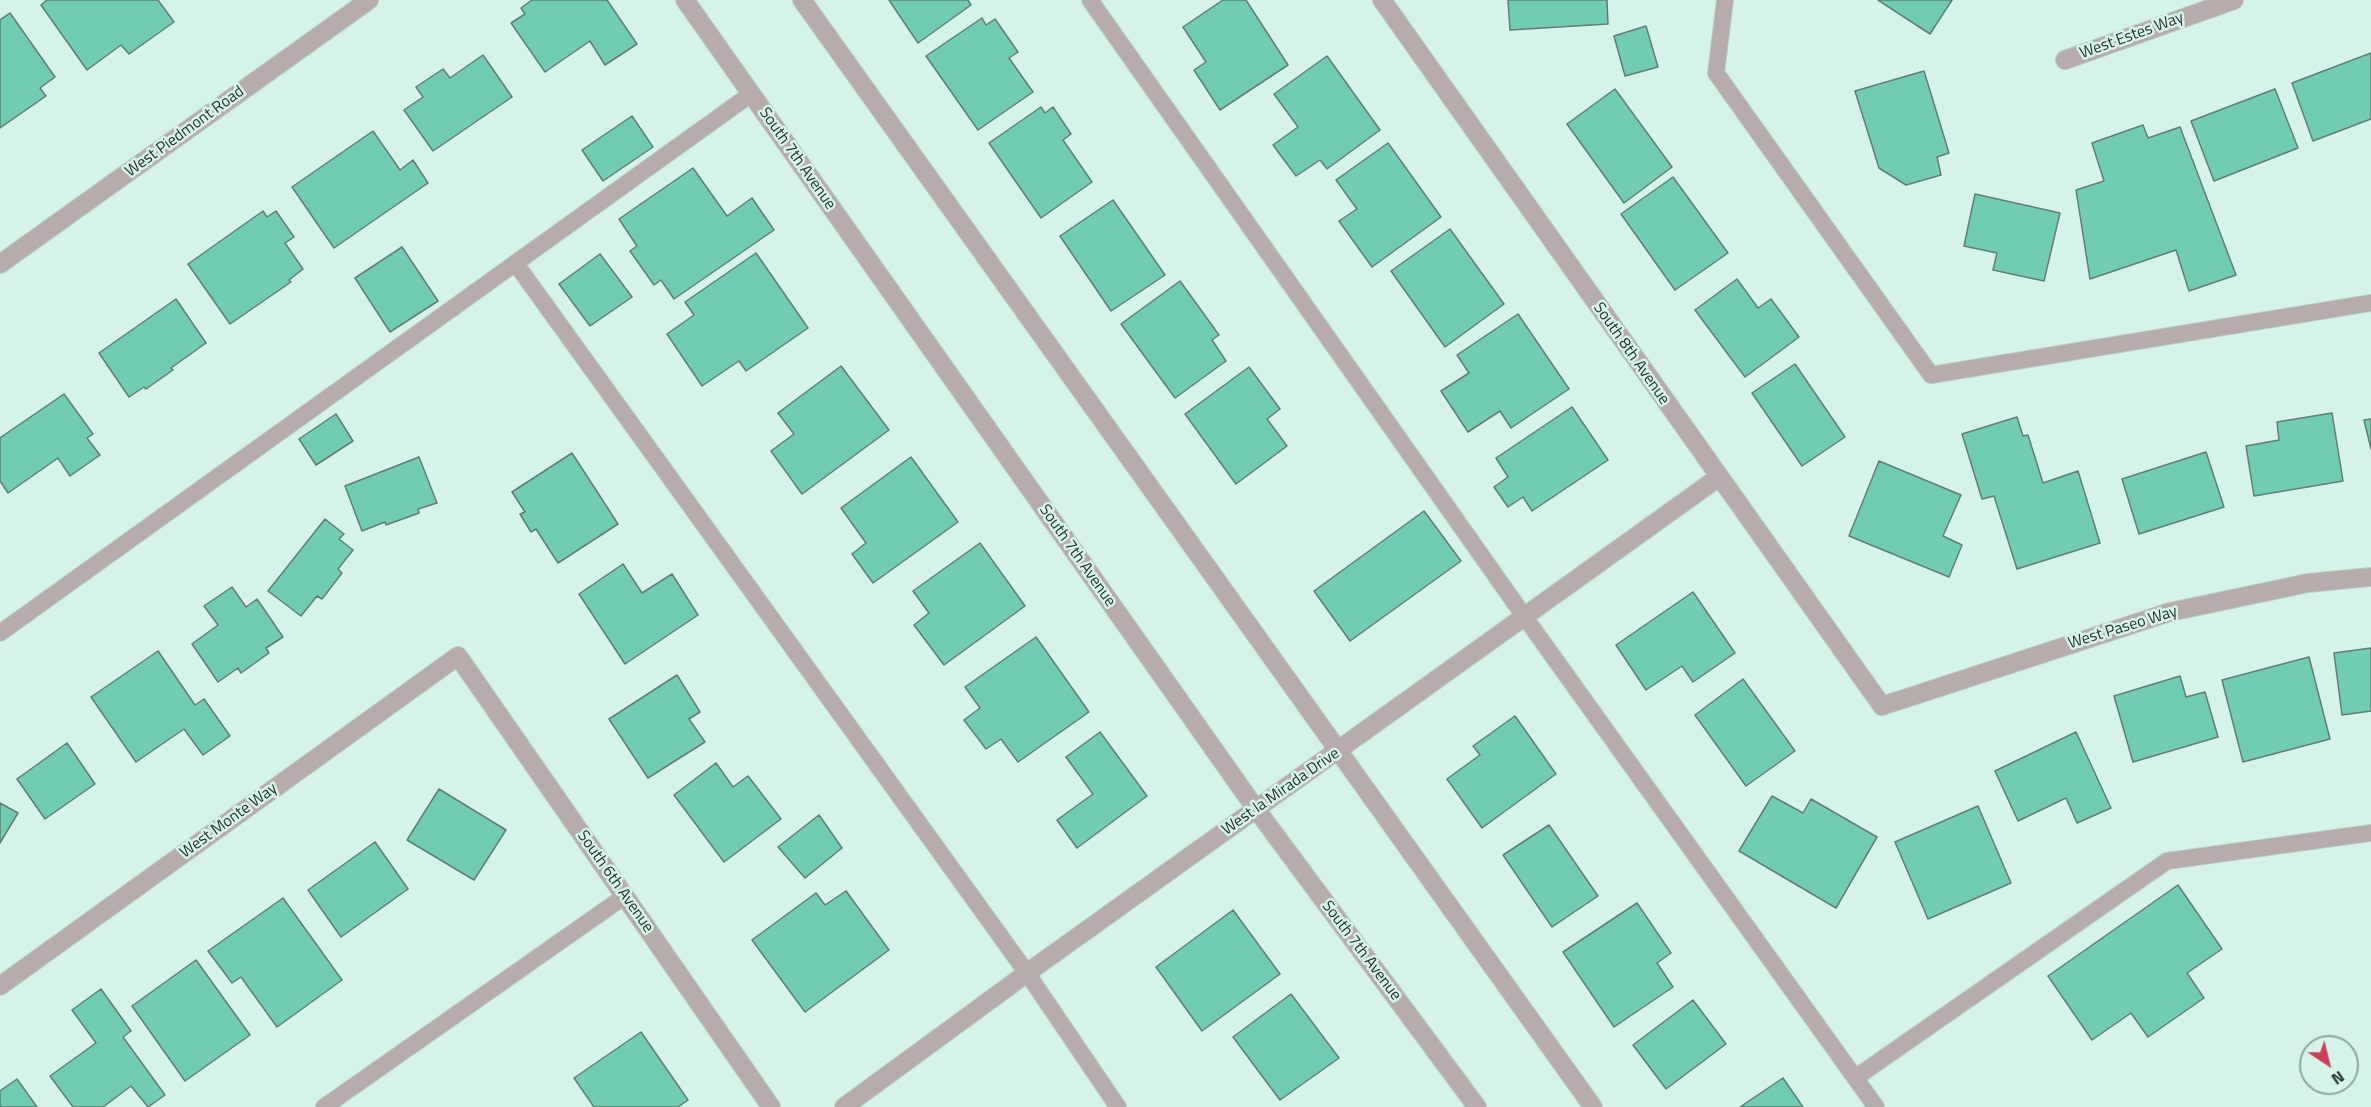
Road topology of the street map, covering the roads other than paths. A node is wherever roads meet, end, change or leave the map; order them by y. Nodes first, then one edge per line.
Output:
1 (369, 0) edge
2 (685, 0) edge
3 (802, 0) edge
4 (1090, 0) edge
5 (1382, 0) edge
6 (1725, 0) edge
7 (2234, 0) edge
8 (2065, 60) dead end
9 (751, 94) junction
10 (0, 264) edge
11 (516, 264) junction
12 (2371, 303) edge
13 (1719, 477) junction
14 (2371, 578) edge
15 (1524, 616) junction
16 (0, 633) edge
17 (458, 656) joint
18 (1882, 706) joint
19 (1338, 752) junction
20 (1256, 809) junction
21 (2371, 833) edge
22 (625, 896) junction
23 (1027, 973) junction
24 (0, 986) edge
25 (1855, 1078) junction
26 (324, 1107) edge
27 (771, 1107) edge
28 (844, 1107) edge
29 (1118, 1107) edge
30 (1477, 1107) edge
31 (1593, 1107) edge
32 (1876, 1107) edge

1 - 10 street, West Piedmont Road
2 - 9 street, South 7th Avenue
3 - 19 street
4 - 15 lane
5 - 13 street, South 8th Avenue
6 - 12 lane
7 - 8 street, West Estes Way
9 - 11 lane
9 - 20 street, South 7th Avenue
11 - 16 lane
11 - 23 lane
13 - 15 street, West la Mirada Drive
13 - 18 street, South 8th Avenue
14 - 18 street, West Paseo Way
15 - 19 street, West la Mirada Drive
15 - 25 lane
17 - 22 street, South 6th Avenue
17 - 24 street, West Monte Way
19 - 20 street, West la Mirada Drive
19 - 31 street
20 - 23 street, West la Mirada Drive
20 - 30 street, South 7th Avenue
21 - 25 lane
22 - 26 lane
22 - 27 street, South 6th Avenue
23 - 28 street, West la Mirada Drive
23 - 29 lane
25 - 32 lane

